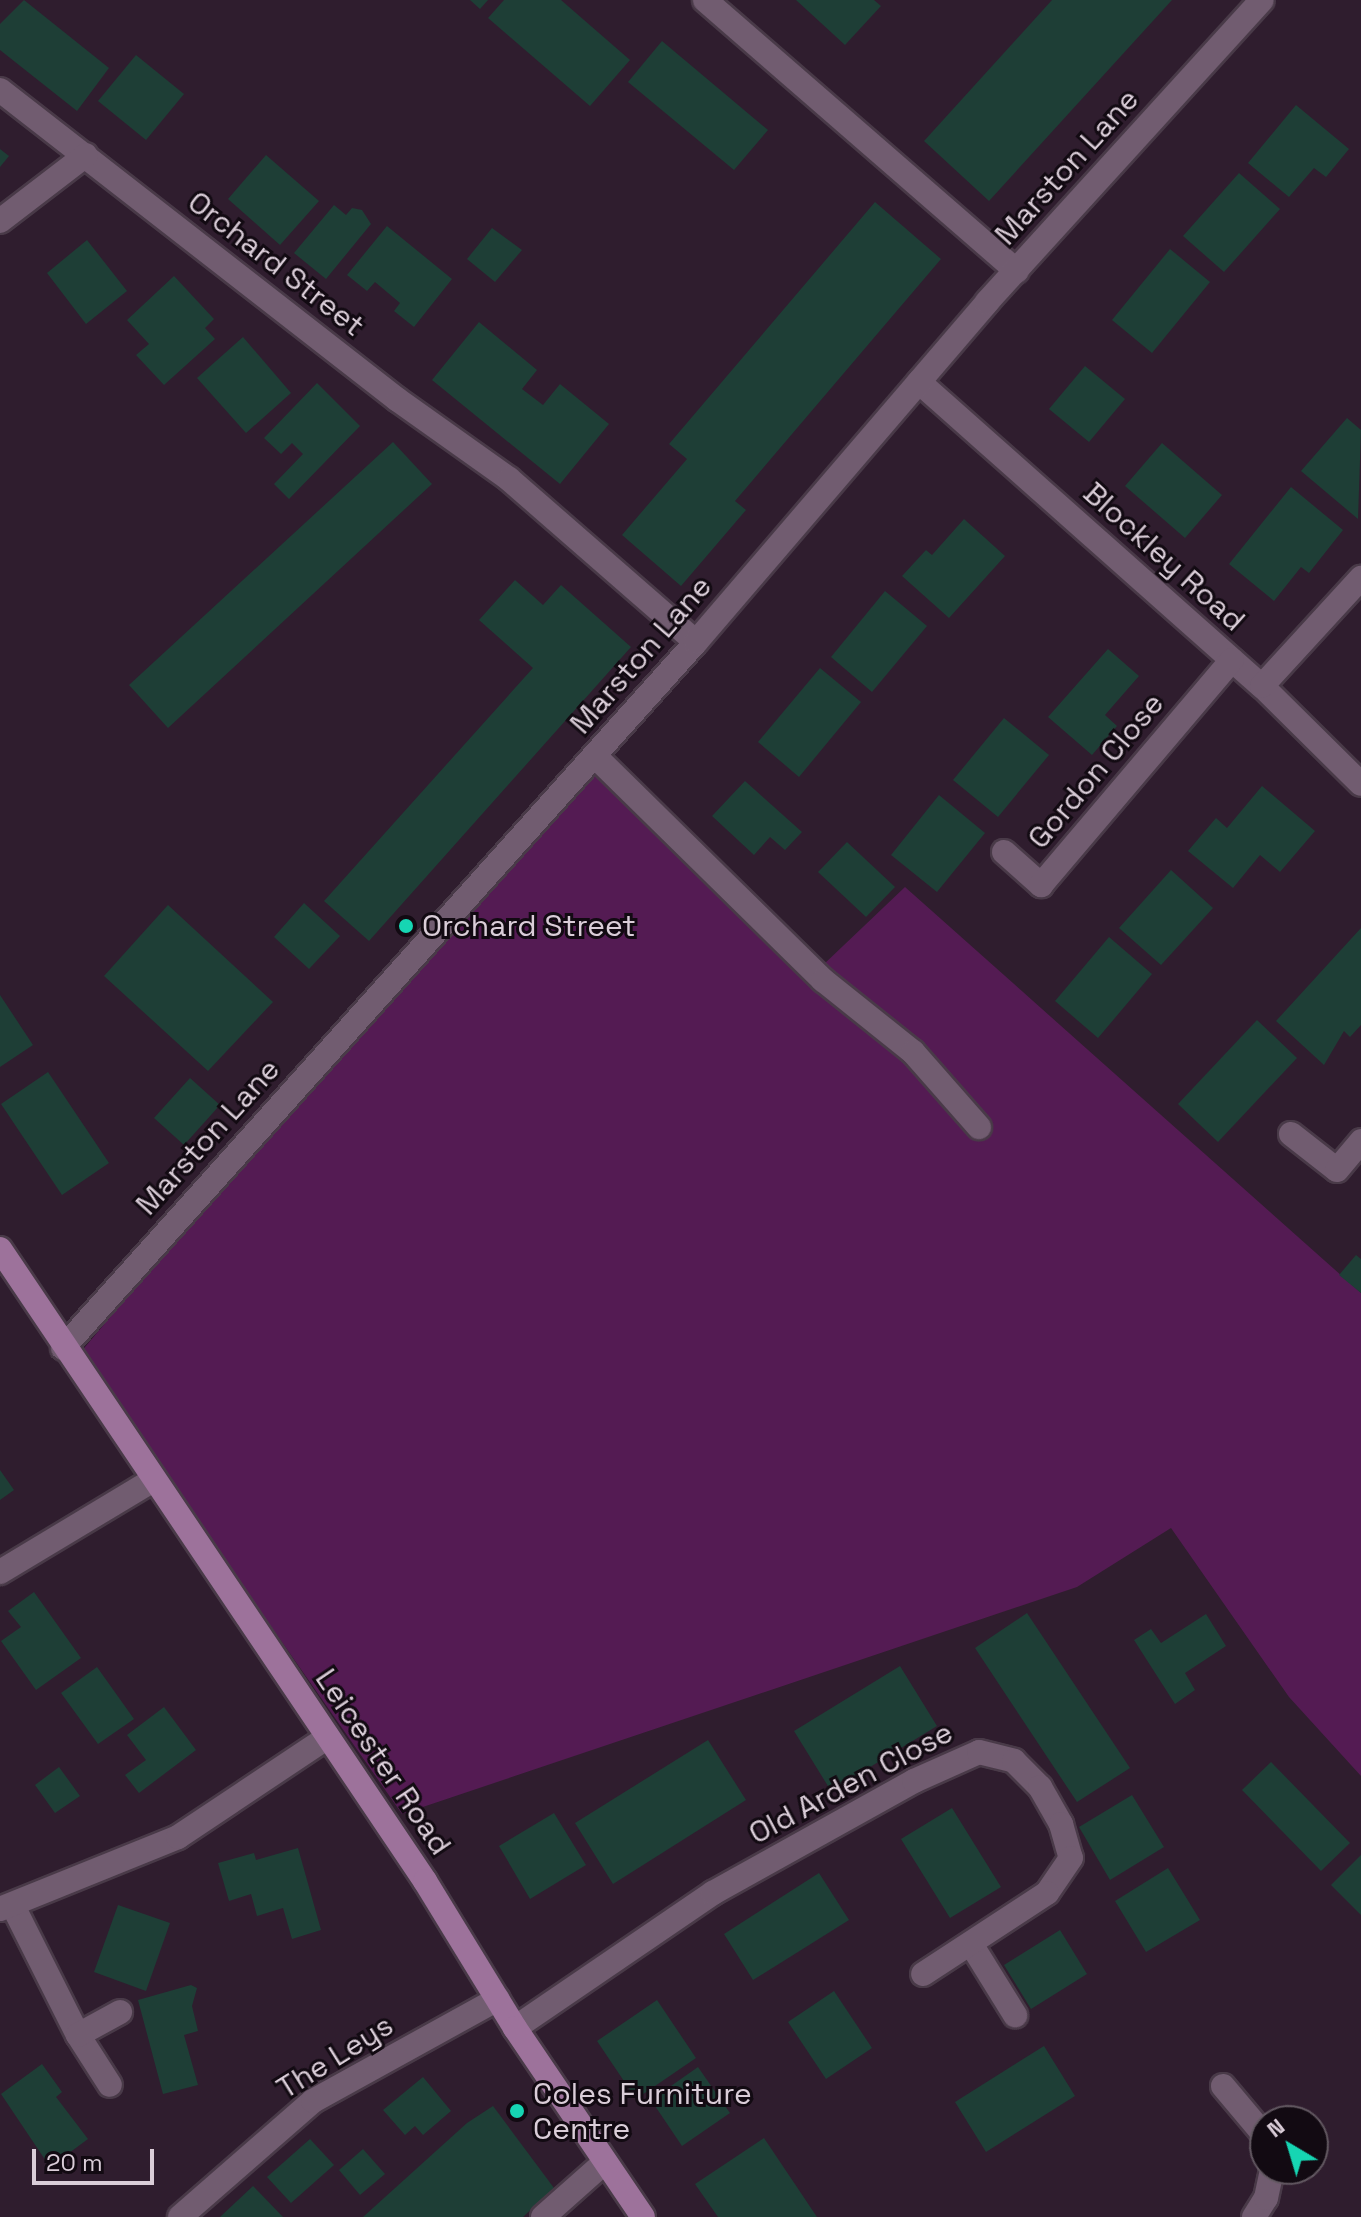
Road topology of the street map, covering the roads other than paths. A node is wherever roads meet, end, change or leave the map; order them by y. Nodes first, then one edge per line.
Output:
1 (705, 0) edge
2 (1262, 0) edge
3 (0, 90) edge
4 (86, 155) junction
5 (0, 221) edge
6 (1017, 271) junction
7 (919, 382) junction
8 (1361, 578) edge
9 (696, 642) junction
10 (1232, 660) junction
11 (1262, 686) junction
12 (595, 756) junction
13 (1361, 784) edge
14 (1004, 852) dead end
15 (979, 1127) dead end
16 (1291, 1134) dead end
17 (1361, 1141) edge
18 (0, 1249) edge
19 (63, 1348) junction
20 (153, 1480) junction
21 (0, 1572) edge
22 (328, 1737) junction
23 (6, 1907) edge
24 (971, 1944) junction
25 (923, 1974) dead end
26 (498, 1999) junction
27 (120, 2012) dead end
28 (1015, 2015) dead end
29 (515, 2028) junction
30 (78, 2035) junction
31 (110, 2085) dead end
32 (1223, 2086) dead end
33 (1249, 2117) edge
34 (605, 2162) junction
35 (1269, 2185) edge
36 (180, 2217) edge
37 (543, 2217) edge
38 (643, 2217) edge
39 (1254, 2217) edge

1 - 6 street
2 - 6 street, Marston Lane
3 - 4 street, Orchard Street
4 - 5 street
4 - 9 street, Orchard Street
6 - 7 street, Marston Lane
7 - 9 street, Marston Lane
7 - 10 street, Blockley Road
8 - 11 street
9 - 12 street, Marston Lane
10 - 11 street, Blockley Road
10 - 14 street, Gordon Close
11 - 13 street, Blockley Road
12 - 15 street
12 - 19 street, Marston Lane
16 - 17 street
18 - 19 main road, Leicester Road
19 - 20 main road, Leicester Road
20 - 21 street
20 - 22 main road, Leicester Road
22 - 23 street
22 - 26 main road, Leicester Road
23 - 30 street
24 - 25 street, Old Arden Close
24 - 28 street
24 - 29 street, Old Arden Close
26 - 29 main road, Leicester Road
26 - 36 street, The Leys
27 - 30 street
29 - 34 main road, Leicester Road
30 - 31 street
32 - 33 street
34 - 37 street
34 - 38 main road, Leicester Road
35 - 39 street

